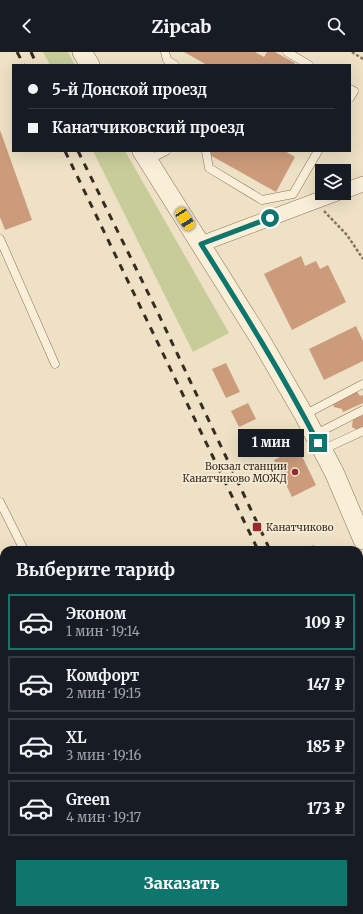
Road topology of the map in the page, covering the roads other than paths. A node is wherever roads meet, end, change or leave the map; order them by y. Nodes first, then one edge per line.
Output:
1 (82, 52) edge
2 (165, 52) edge
3 (287, 52) edge
4 (89, 64) edge
5 (173, 64) edge
6 (307, 64) edge
7 (162, 152) edge
8 (206, 152) edge
9 (317, 152) edge
10 (145, 156) edge
11 (363, 184) edge
12 (351, 188) edge
13 (317, 200) edge
14 (0, 240) edge
15 (201, 244) junction
16 (55, 364) dead end
17 (363, 384) edge
18 (363, 410) edge
19 (304, 415) junction
20 (363, 430) edge
21 (318, 443) junction
22 (0, 502) edge
23 (363, 540) edge
24 (22, 546) edge

1 - 4 street
2 - 5 lane
3 - 6 lane
7 - 10 lane
8 - 9 lane
10 - 15 street
11 - 12 street
13 - 15 street
14 - 16 lane
15 - 19 street
17 - 19 lane
18 - 21 lane
19 - 21 street
20 - 21 lane
21 - 23 street
22 - 24 lane

